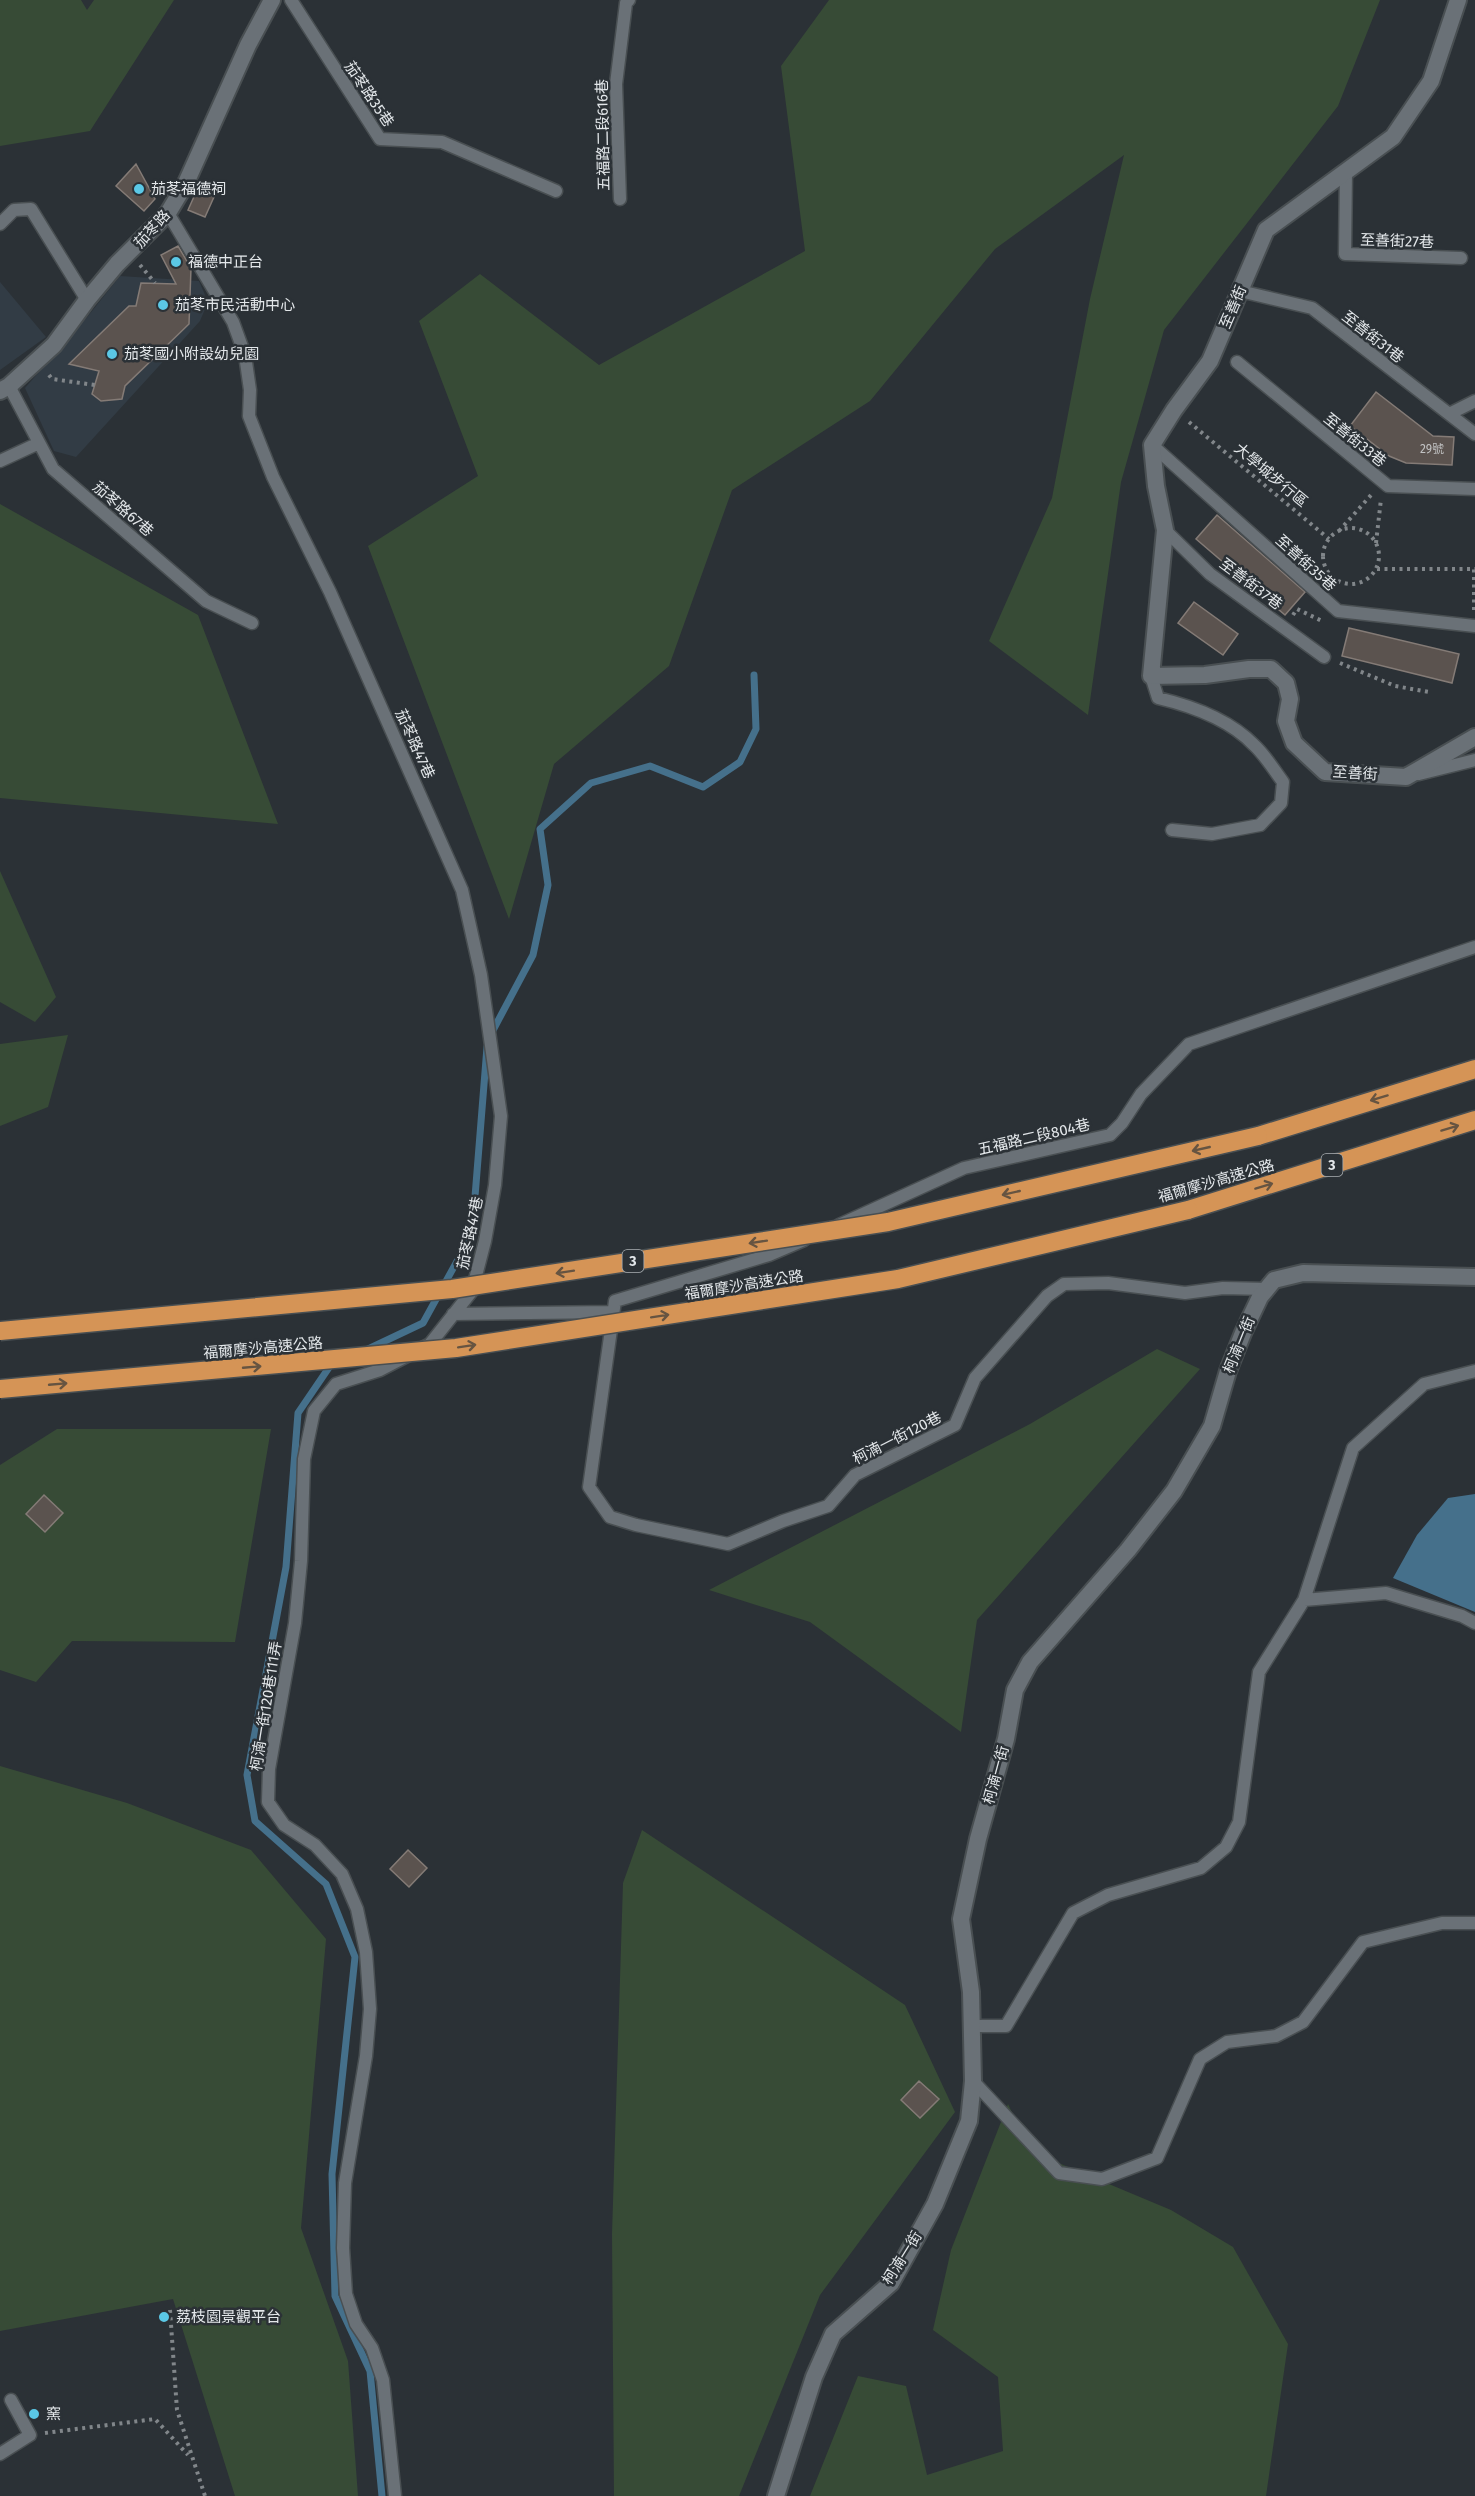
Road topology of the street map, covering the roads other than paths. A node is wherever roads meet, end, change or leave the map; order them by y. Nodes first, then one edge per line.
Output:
1 (272, 0) edge
2 (291, 0) edge
3 (629, 0) edge
4 (1458, 0) edge
5 (1346, 170) junction
6 (556, 191) dead end
7 (620, 199) dead end
8 (168, 213) junction
9 (0, 224) edge
10 (1461, 258) dead end
11 (1240, 291) junction
12 (87, 300) junction
13 (1237, 362) dead end
14 (5, 389) edge
15 (1475, 401) edge
16 (1449, 414) junction
17 (1475, 434) edge
18 (39, 443) junction
19 (1152, 445) junction
20 (0, 461) edge
21 (1475, 489) edge
22 (1165, 530) junction
23 (252, 623) dead end
24 (1474, 626) edge
25 (1324, 657) road end
26 (1151, 676) junction
27 (1475, 737) edge
28 (1475, 760) edge
29 (1406, 777) junction
30 (1172, 830) dead end
31 (1475, 947) edge
32 (1475, 1069) edge
33 (1475, 1120) edge
34 (1475, 1277) edge
35 (1267, 1289) junction
36 (612, 1312) junction
37 (453, 1314) junction
38 (0, 1331) edge
39 (1475, 1371) edge
40 (0, 1389) edge
41 (1304, 1600) junction
42 (1475, 1623) edge
43 (1475, 1923) edge
44 (972, 2026) junction
45 (973, 2081) junction
46 (11, 2400) dead end
47 (0, 2454) edge
48 (395, 2496) edge
49 (776, 2496) edge

1 - 8 street, 茄苳路
2 - 6 lane, 茄苳路35巷
3 - 7 lane, 五福路二段616巷
4 - 5 street, 至善街
5 - 10 lane, 至善街27巷
5 - 11 street, 至善街
8 - 12 street, 茄苳路
8 - 37 lane, 茄苳路47巷
9 - 12 lane
11 - 16 lane, 至善街31巷
11 - 19 street, 至善街
12 - 14 street, 茄苳路
13 - 21 lane, 至善街33巷
14 - 18 lane, 茄苳路67巷
15 - 16 lane
16 - 17 lane, 至善街31巷
18 - 20 lane
18 - 23 lane, 茄苳路67巷
19 - 22 street
19 - 24 lane, 至善街35巷
22 - 25 lane, 至善街37巷
22 - 26 street
26 - 29 street, 至善街
26 - 30 lane
27 - 29 street
28 - 29 lane
31 - 36 lane, 五福路二段804巷
32 -> 38 highway, 3, bridge
40 -> 33 highway, 福爾摩沙高速公路 / 3, bridge
34 - 35 street
35 - 36 lane, 柯湳一街120巷
35 - 44 street, 柯湳一街
36 - 37 lane
37 - 48 lane, 柯湳一街120巷111弄
39 - 41 lane
41 - 42 lane
41 - 44 lane
43 - 45 lane
44 - 45 street, 柯湳一街
45 - 49 street, 柯湳一街
46 - 47 lane

